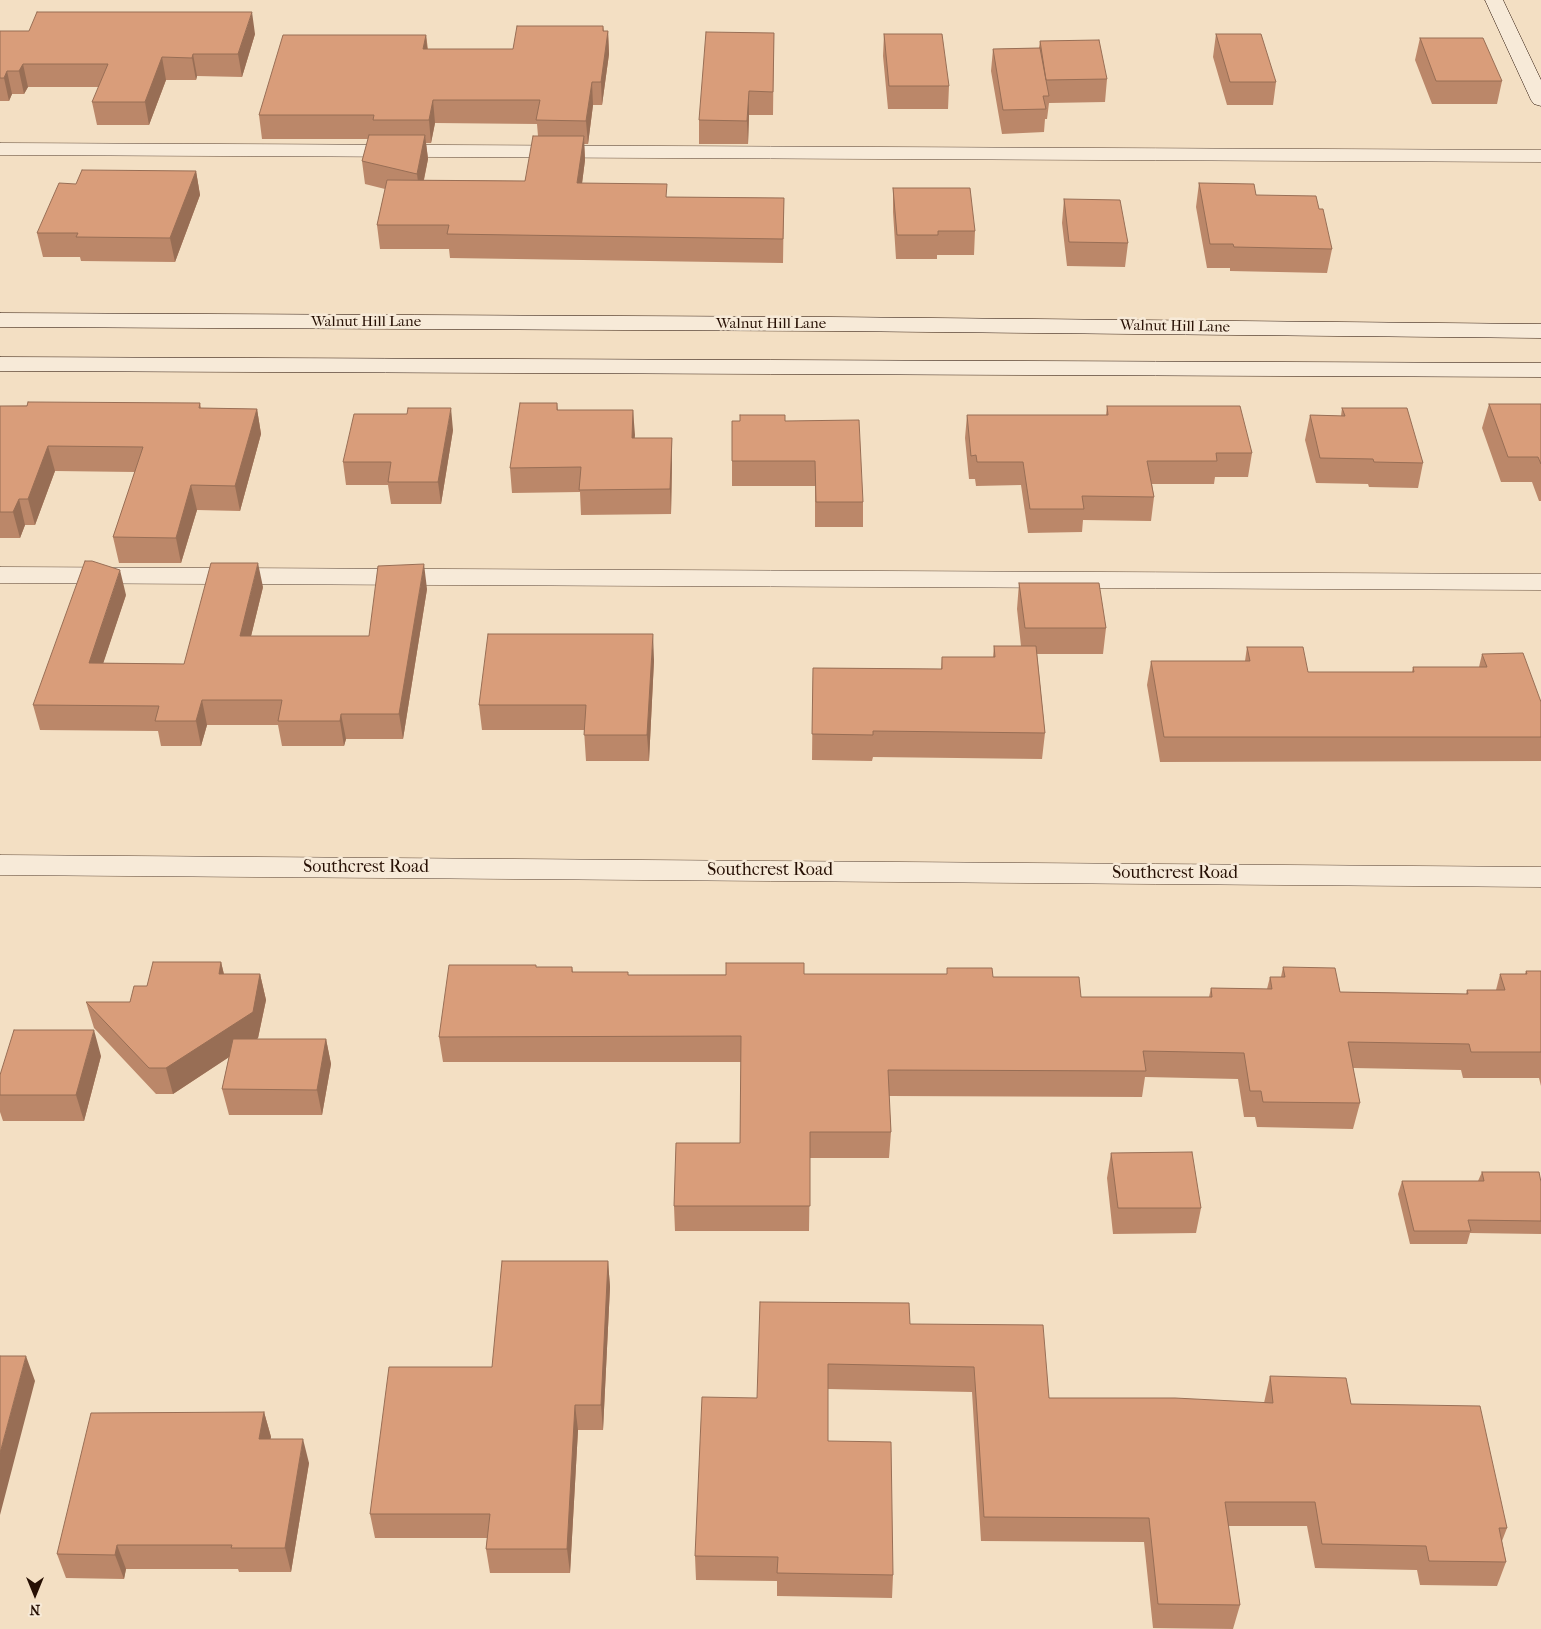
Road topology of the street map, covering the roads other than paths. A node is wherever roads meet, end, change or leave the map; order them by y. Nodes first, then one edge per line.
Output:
1 (1494, 0) edge
2 (1541, 100) edge
3 (0, 150) edge
4 (1541, 156) edge
5 (0, 320) edge
6 (1541, 331) edge
7 (831, 345) junction
8 (0, 364) edge
9 (1541, 370) edge
10 (0, 574) edge
11 (1541, 582) edge
12 (0, 865) edge
13 (1541, 877) edge

1 - 2 main road
3 - 4 main road
5 - 7 main road, Walnut Hill Lane
6 - 7 main road, Walnut Hill Lane
7 - 8 main road, Walnut Hill Lane
7 - 9 main road, Walnut Hill Lane
10 - 11 main road
12 - 13 main road, Southcrest Road

